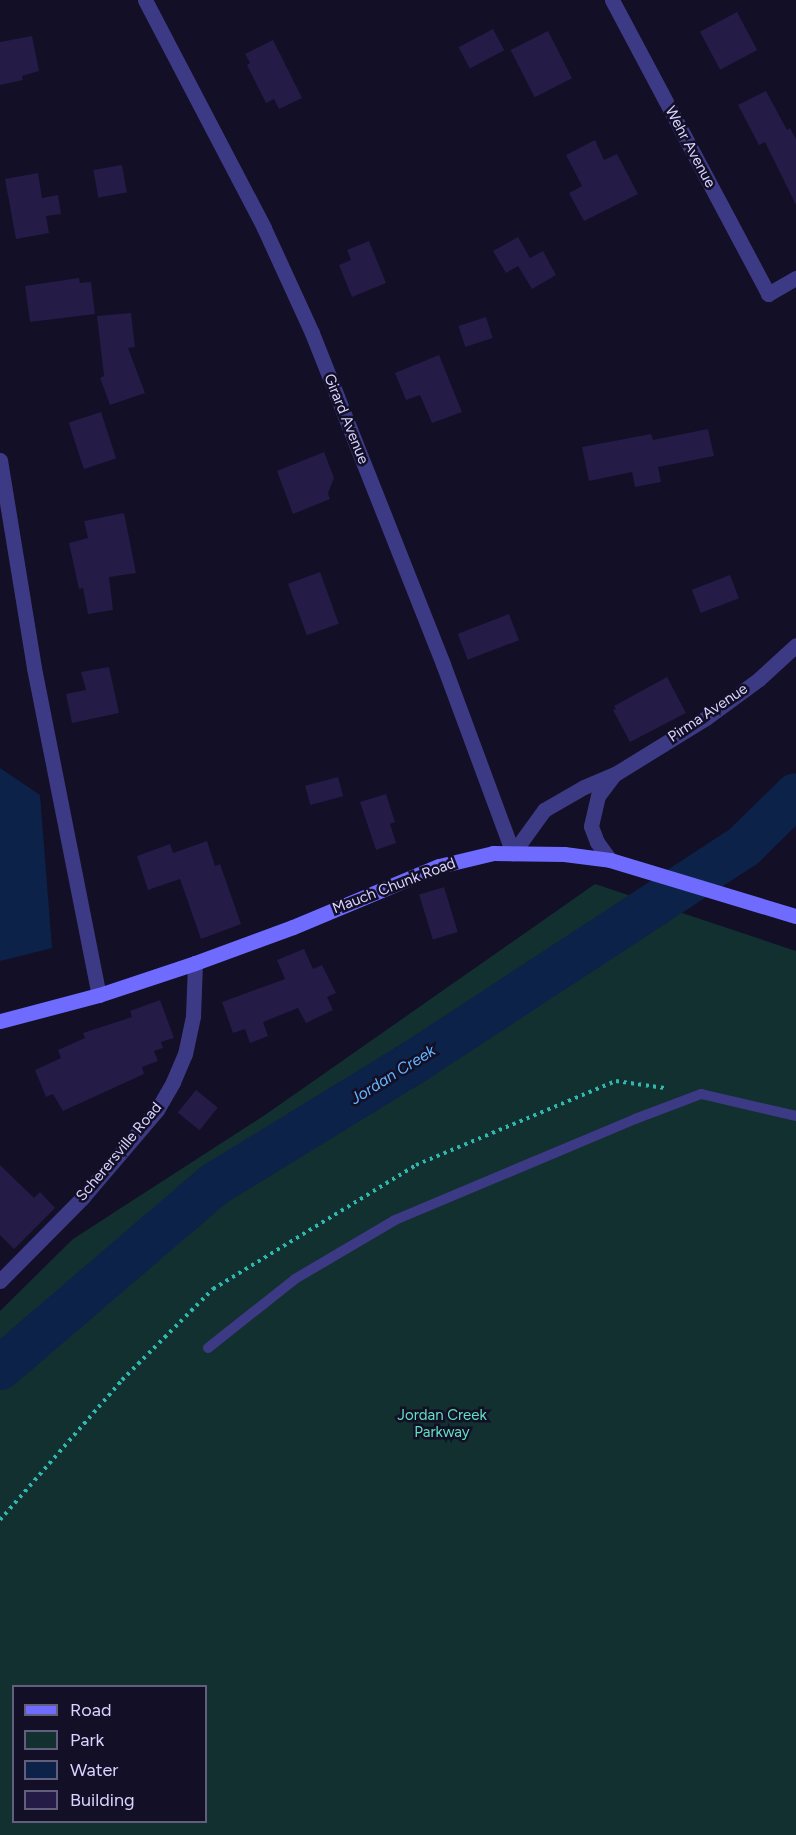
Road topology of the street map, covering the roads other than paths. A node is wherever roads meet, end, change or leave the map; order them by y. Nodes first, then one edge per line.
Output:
1 (145, 0) edge
2 (612, 0) edge
3 (796, 278) edge
4 (0, 460) edge
5 (796, 645) edge
6 (615, 774) junction
7 (513, 853) junction
8 (610, 860) junction
9 (796, 916) edge
10 (195, 963) junction
11 (99, 995) junction
12 (0, 1021) edge
13 (796, 1116) edge
14 (0, 1281) edge
15 (208, 1348) dead end

1 - 7 street, Girard Avenue
2 - 3 street, Wehr Avenue
4 - 11 street
5 - 6 street, Pirma Avenue
6 - 7 street, Pirma Avenue
6 - 8 street, Pirma Avenue
7 - 8 main road, Mauch Chunk Road
7 - 10 main road, Mauch Chunk Road
8 - 9 main road, Mauch Chunk Road
10 - 11 main road, Mauch Chunk Road
10 - 14 street, Scherersville Road
11 - 12 main road, Mauch Chunk Road
13 - 15 lane

